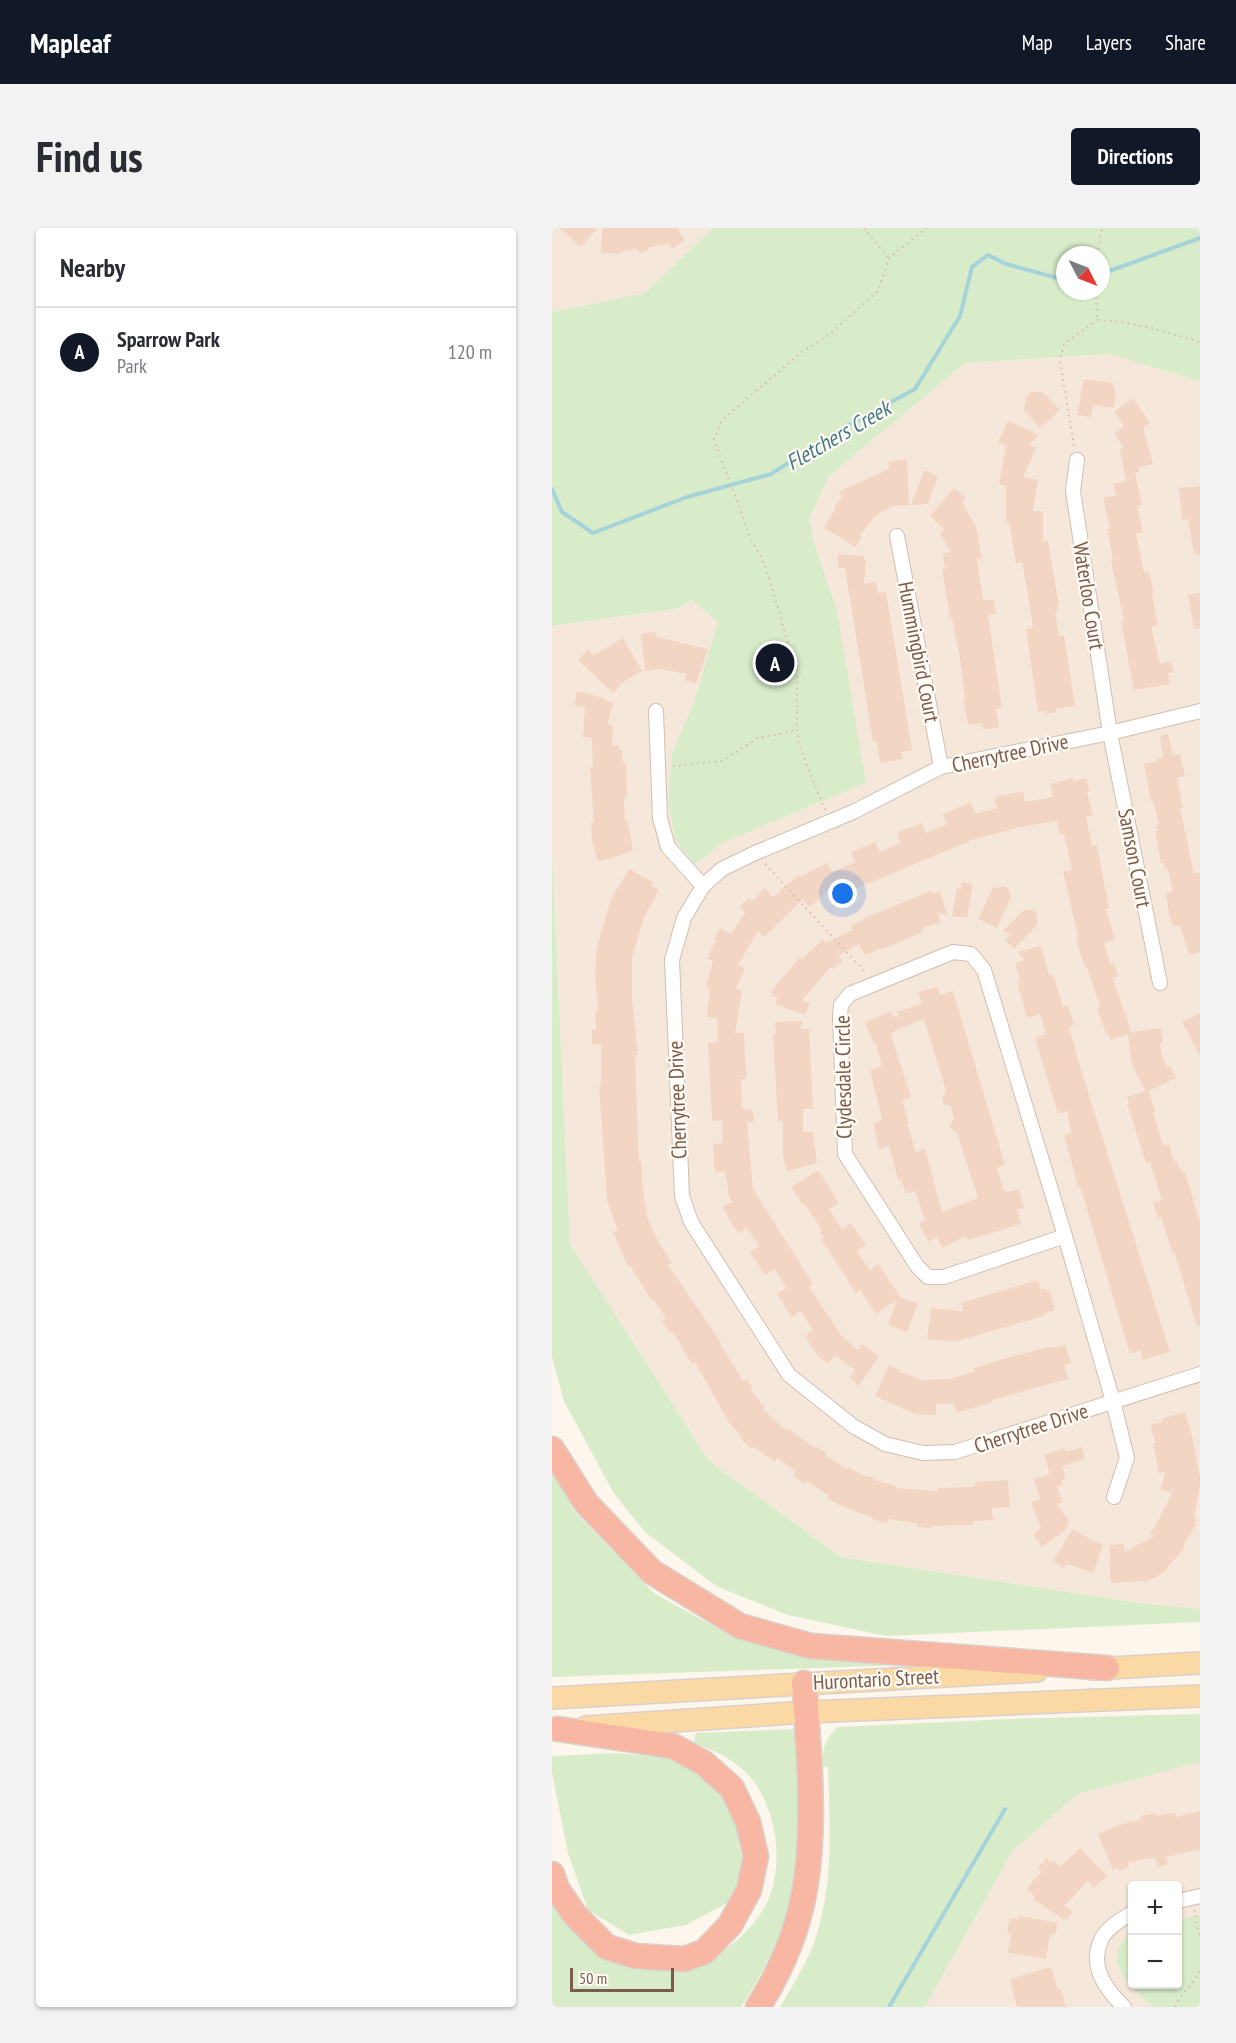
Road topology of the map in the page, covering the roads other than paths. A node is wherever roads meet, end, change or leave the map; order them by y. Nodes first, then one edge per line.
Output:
1 (1077, 460) road end
2 (897, 536) dead end
3 (656, 711) dead end
4 (1200, 711) edge
5 (1110, 733) junction
6 (941, 767) junction
7 (703, 886) junction
8 (1160, 983) dead end
9 (1065, 1236) junction
10 (1200, 1374) edge
11 (1113, 1401) junction
12 (552, 1449) edge
13 (1114, 1497) dead end
14 (1200, 1663) edge
15 (1107, 1668) junction
16 (804, 1683) junction
17 (1200, 1696) edge
18 (554, 1697) edge
19 (807, 1712) junction
20 (555, 1729) edge
21 (552, 1874) edge
22 (1128, 1916) edge
23 (758, 2007) edge
24 (1124, 2007) edge

1 - 5 street, Waterloo Court
2 - 6 street, Hummingbird Court
3 - 7 street
4 - 5 street, Cherrytree Drive
5 - 6 street, Cherrytree Drive
5 - 8 street, Samson Court
6 - 7 street, Cherrytree Drive
7 - 11 street, Cherrytree Drive
9 - 9 street, Clydesdale Circle
9 - 11 street, Clydesdale Circle
10 - 11 street, Cherrytree Drive
11 - 13 street, Clydesdale Circle
12 - 15 highway
14 - 15 main road, Hurontario Street
15 - 16 main road, Hurontario Street
16 - 18 main road, Hurontario Street
16 - 19 highway
17 - 19 main road, Hurontario Street
19 - 20 main road, Hurontario Street
19 - 23 highway
20 - 21 highway
22 - 24 street

